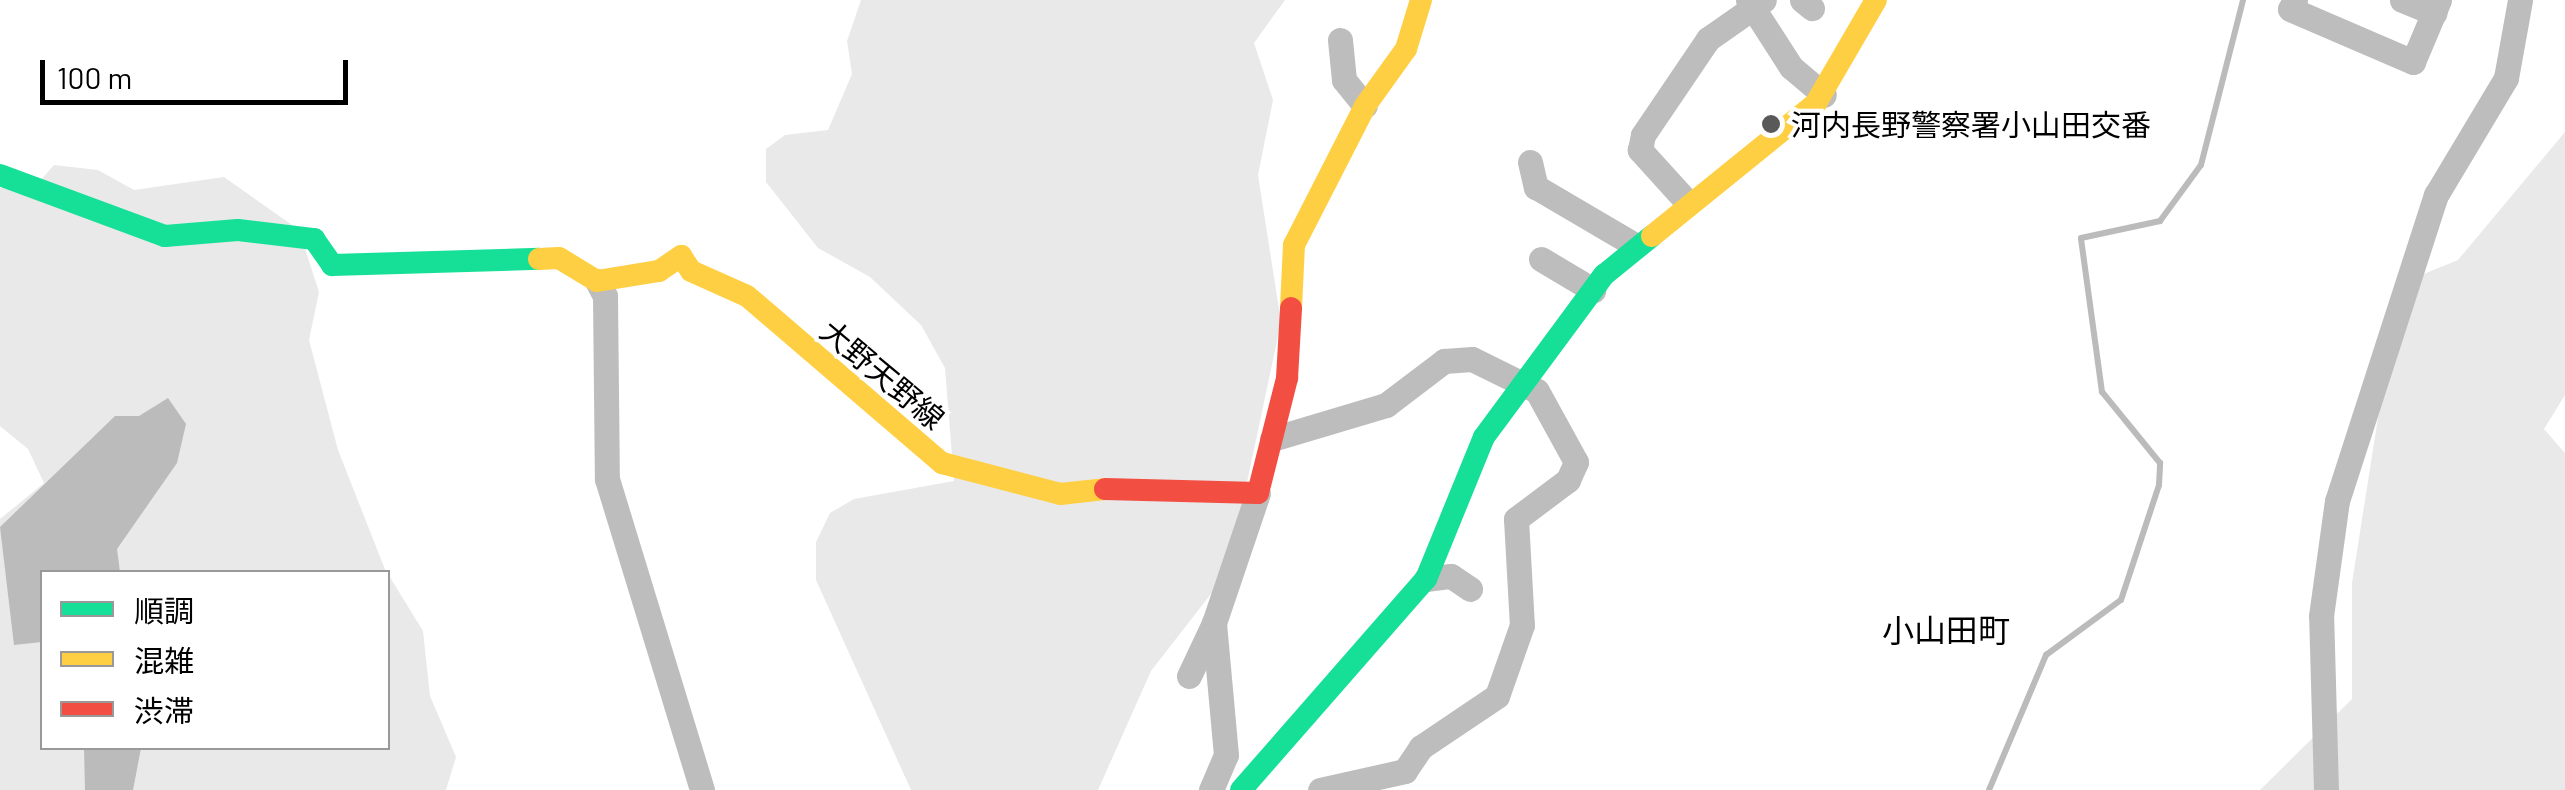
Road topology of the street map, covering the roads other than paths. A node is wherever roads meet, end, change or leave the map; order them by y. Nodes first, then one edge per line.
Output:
1 (1421, 0) edge
2 (1876, 0) edge
3 (2295, 0) edge
4 (2402, 0) edge
5 (2520, 0) edge
6 (1754, 3) edge
7 (2436, 7) edge
8 (1340, 40) dead end
9 (1824, 95) junction
10 (1365, 106) junction
11 (1530, 162) dead end
12 (0, 176) edge
13 (1688, 202) junction
14 (1635, 245) junction
15 (1542, 259) dead end
16 (596, 281) junction
17 (1593, 290) junction
18 (1521, 380) junction
19 (1272, 439) junction
20 (1258, 493) junction
21 (1426, 579) junction
22 (1470, 589) dead end
23 (1214, 623) junction
24 (1189, 676) dead end
25 (1273, 748) junction
26 (1411, 781) edge
27 (1367, 788) edge
28 (702, 790) edge
29 (1210, 790) edge
30 (1242, 790) edge
31 (1271, 790) edge
32 (1320, 790) edge
33 (2326, 790) edge

1 - 10 main road
2 - 9 main road
3 - 7 street
4 - 7 street
5 - 33 street
6 - 9 street
6 - 13 street
8 - 10 street
9 - 13 main road
10 - 19 main road
11 - 14 street
12 - 16 main road
13 - 14 main road
14 - 17 main road
15 - 17 street
16 - 20 main road, 大野天野線
16 - 28 street
17 - 18 main road
18 - 19 street
18 - 21 main road
18 - 26 street
19 - 20 main road
20 - 23 street
21 - 22 street
21 - 25 main road
23 - 24 street
23 - 29 street
25 - 30 main road
25 - 31 street
26 - 27 street
27 - 32 street

